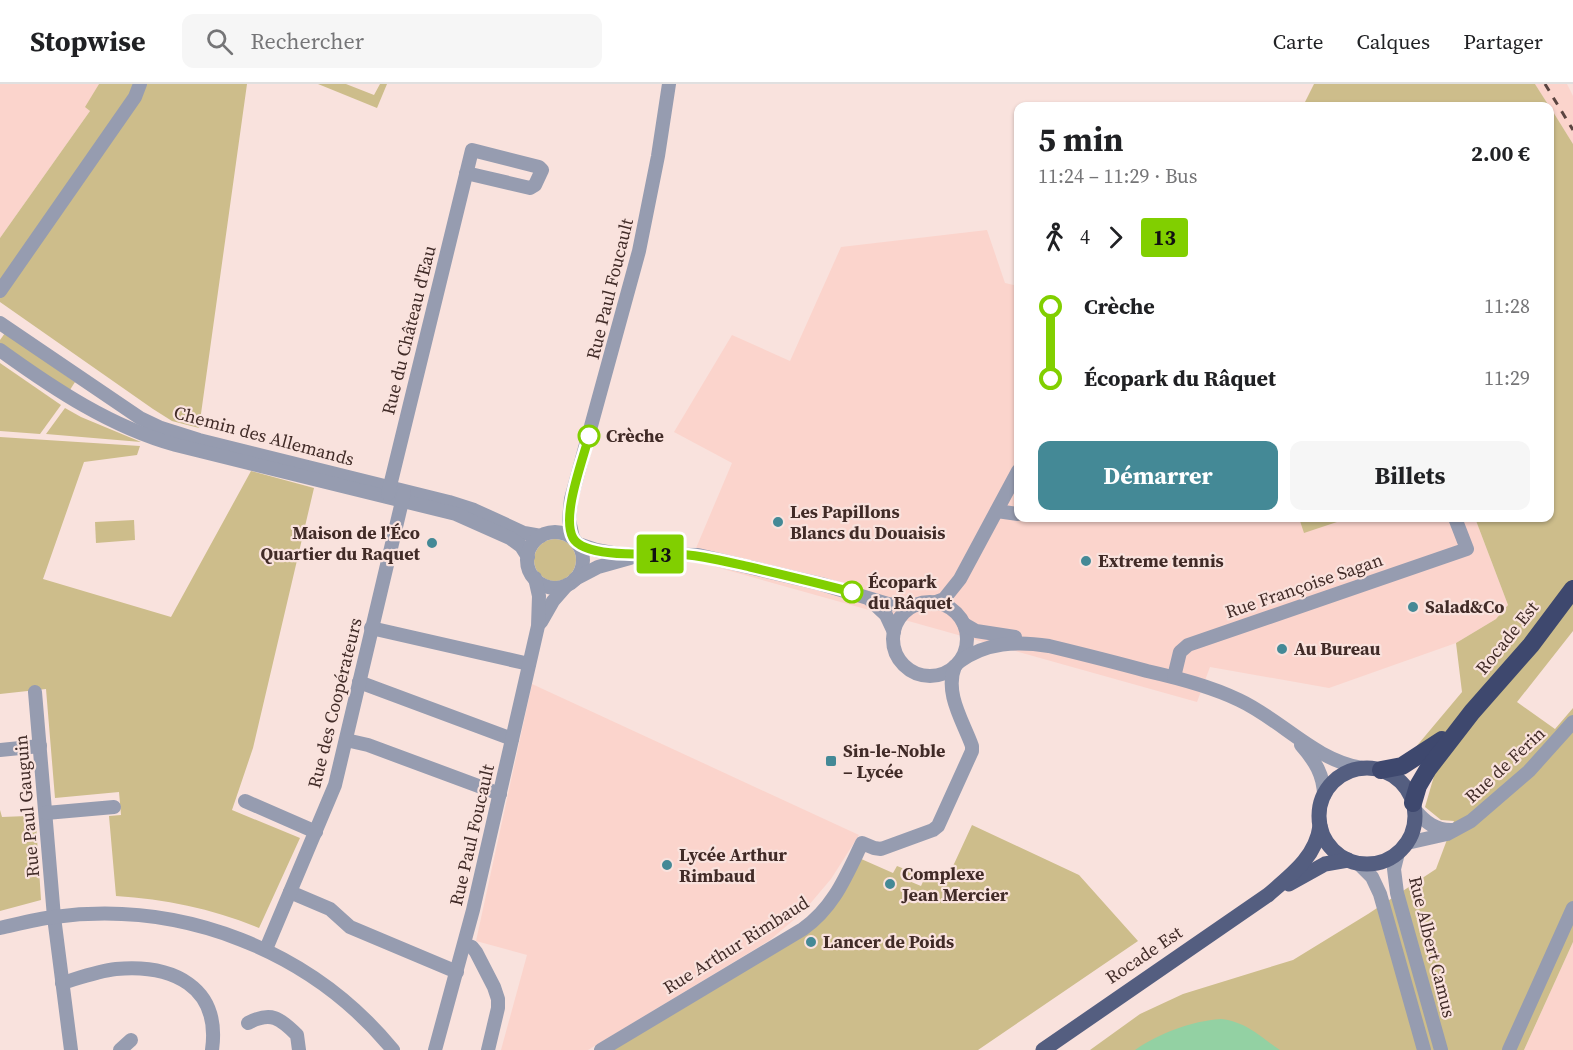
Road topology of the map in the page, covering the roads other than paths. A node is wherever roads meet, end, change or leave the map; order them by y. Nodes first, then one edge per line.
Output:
1 (140, 84) edge
2 (669, 84) edge
3 (466, 173) junction
4 (0, 291) edge
5 (0, 323) edge
6 (0, 350) edge
7 (1014, 479) edge
8 (389, 492) junction
9 (403, 495) junction
10 (571, 499) junction
11 (998, 511) junction
12 (1014, 513) edge
13 (1457, 522) edge
14 (543, 535) junction
15 (576, 541) junction
16 (647, 555) junction
17 (528, 557) junction
18 (535, 578) junction
19 (960, 579) junction
20 (571, 582) junction
21 (1573, 589) edge
22 (861, 595) junction
23 (933, 603) junction
24 (916, 605) junction
25 (962, 622) junction
26 (538, 626) junction
27 (371, 628) junction
28 (894, 632) junction
29 (1049, 646) junction
30 (529, 664) junction
31 (957, 664) junction
32 (922, 676) junction
33 (1174, 677) junction
34 (359, 682) junction
35 (35, 692) dead end
36 (956, 707) junction
37 (1472, 712) junction
38 (1573, 722) edge
39 (1287, 731) junction
40 (512, 739) junction
41 (346, 740) junction
42 (40, 746) junction
43 (0, 750) edge
44 (1362, 768) junction
45 (1381, 770) junction
46 (500, 794) junction
47 (1324, 796) junction
48 (245, 801) dead end
49 (114, 807) dead end
50 (1414, 807) junction
51 (46, 813) junction
52 (1320, 826) junction
53 (1458, 829) junction
54 (316, 832) junction
55 (1402, 848) junction
56 (1353, 861) junction
57 (290, 892) junction
58 (1268, 895) junction
59 (1573, 908) edge
60 (54, 917) junction
61 (0, 928) edge
62 (465, 945) junction
63 (266, 949) junction
64 (457, 972) junction
65 (62, 983) junction
66 (248, 1023) dead end
67 (131, 1040) dead end
68 (71, 1050) edge
69 (120, 1050) edge
70 (212, 1050) edge
71 (299, 1050) edge
72 (393, 1050) edge
73 (435, 1050) edge
74 (488, 1050) edge
75 (601, 1050) edge
76 (1043, 1050) edge
77 (1424, 1050) edge
78 (1441, 1050) edge
79 (1509, 1050) edge

1 - 4 street
2 - 10 street, Rue Paul Foucault
3 - 3 street, Rue du Château d'Eau
3 - 8 street, Rue du Château d'Eau
5 - 8 street, Chemin des Allemands
6 - 8 street, Chemin des Allemands
7 - 11 street
8 - 9 street, Chemin des Allemands
9 - 14 street, Chemin des Allemands
9 - 17 street, Chemin des Allemands
9 - 27 street, Rue des Coopérateurs
10 - 14 street, Rue Paul Foucault
10 - 15 street, Rue Paul Foucault
11 - 12 street
11 - 19 street
13 - 33 street, Rue Françoise Sagan
14 - 15 street
14 - 17 street
15 - 16 street
15 - 20 street
16 - 20 street
16 - 22 street
17 - 18 street
18 - 20 street
18 - 26 street, Rue Paul Foucault
19 - 23 street
19 - 25 street
20 - 26 street, Rue Paul Foucault
21 - 37 highway, Rocade Est
22 - 24 street
22 - 28 street
23 - 24 street
23 - 25 street
24 - 28 street
25 - 29 street
25 - 31 street
26 - 30 street, Rue Paul Foucault
27 - 30 street
27 - 34 street, Rue des Coopérateurs
28 - 32 street
29 - 31 street
29 - 33 street
30 - 40 street, Rue Paul Foucault
31 - 32 street
31 - 36 street
32 - 36 street
33 - 39 street
34 - 40 street
34 - 41 street, Rue des Coopérateurs
35 - 42 street, Rue Paul Gauguin
36 - 75 street, Rue Arthur Rimbaud
37 - 45 highway, Rocade Est
37 - 50 highway, Rocade Est
38 - 53 street, Rue de Ferin
39 - 44 street
39 - 47 street
40 - 46 street, Rue Paul Foucault
41 - 46 street
41 - 54 street, Rue des Coopérateurs
42 - 43 street
42 - 51 street, Rue Paul Gauguin
44 - 45 main road
44 - 47 main road
45 - 50 main road
46 - 62 street, Rue Paul Foucault
47 - 52 main road
48 - 54 street
49 - 51 street
50 - 53 street
50 - 55 main road
51 - 60 street, Rue Paul Gauguin
52 - 56 main road
52 - 58 main road, Rocade Est
53 - 55 street, Rue de Ferin
54 - 57 street, Rue des Coopérateurs
55 - 56 main road
55 - 78 street, Rue Albert Camus
56 - 58 main road, Rocade Est
56 - 77 street, Rue Albert Camus
57 - 63 street, Rue des Coopérateurs
57 - 64 street
58 - 76 main road, Rocade Est
59 - 79 street
60 - 61 street
60 - 63 street
60 - 65 street, Rue Paul Gauguin
62 - 64 street, Rue Paul Foucault
62 - 74 street
63 - 72 street
64 - 73 street, Rue Paul Foucault
65 - 68 street, Rue Paul Gauguin
65 - 70 street
66 - 71 street
67 - 69 street

